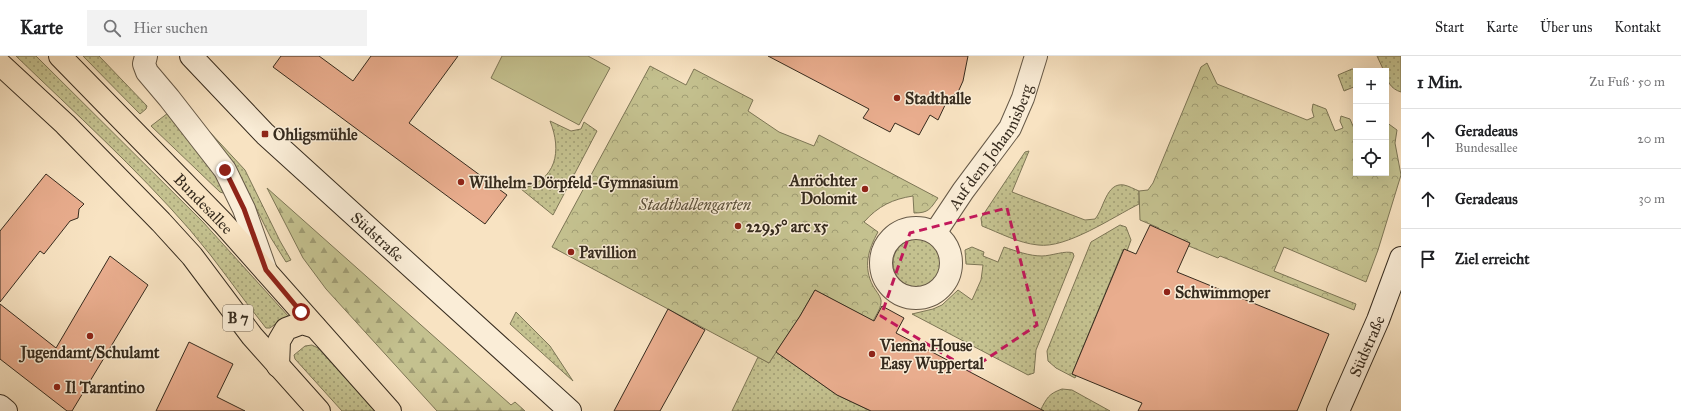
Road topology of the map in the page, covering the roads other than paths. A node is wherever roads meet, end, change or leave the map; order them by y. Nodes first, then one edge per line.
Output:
1 (60, 56) edge
2 (191, 56) edge
3 (1036, 56) edge
4 (145, 60) edge
5 (0, 64) edge
6 (935, 233) dead end
7 (1401, 258) edge
8 (266, 270) junction
9 (315, 327) junction
10 (278, 366) junction
11 (0, 406) edge
12 (6, 411) edge
13 (319, 411) edge
14 (390, 411) edge
15 (570, 411) edge
16 (1338, 411) edge

1 - 8 main road, Bundesallee
2 - 15 street, Südstraße
3 - 6 street, Auf dem Johannisberg
4 - 8 street
5 - 10 main road, B 7
7 - 16 street, Südstraße
8 - 9 main road, Bundesallee
9 - 10 main road
9 - 14 main road, Bundesallee
10 - 13 main road, B 7
11 - 12 street

